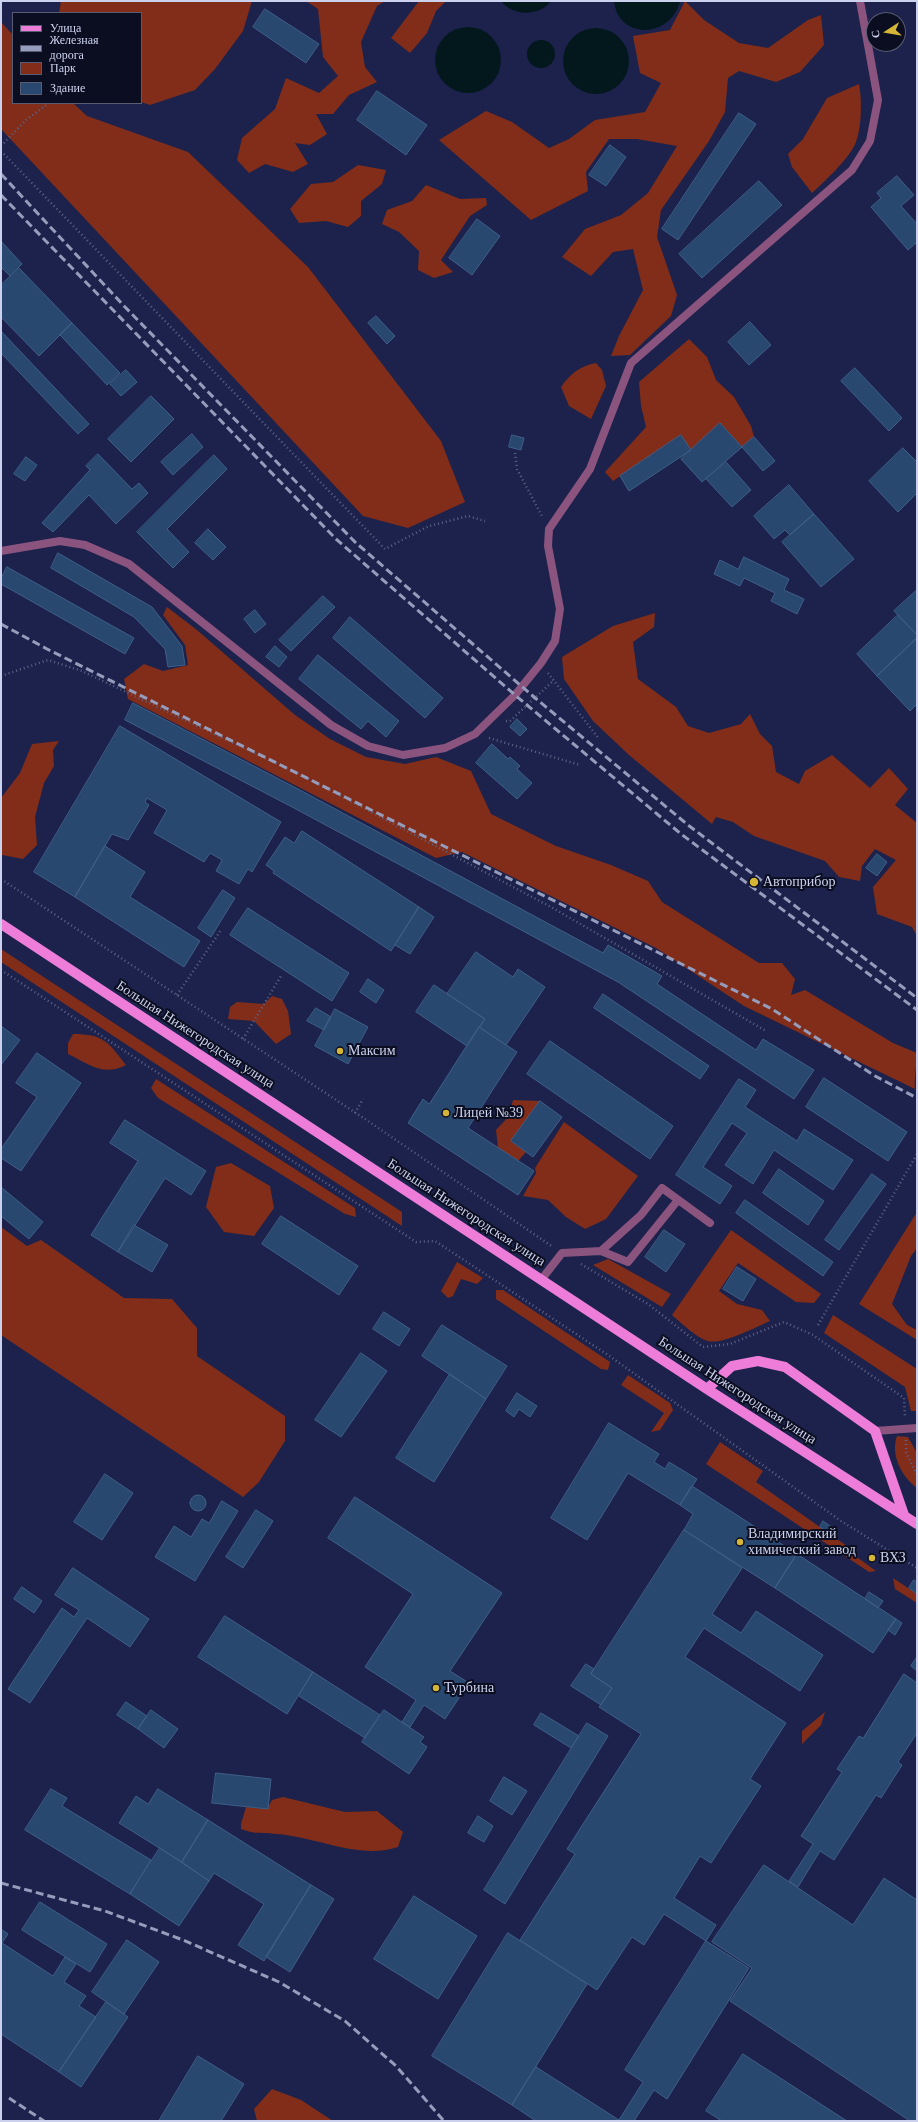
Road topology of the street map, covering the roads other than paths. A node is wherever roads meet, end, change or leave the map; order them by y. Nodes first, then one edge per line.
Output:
1 (860, 1) edge
2 (1, 551) edge
3 (1, 924) edge
4 (678, 1200) junction
5 (710, 1223) dead end
6 (601, 1251) junction
7 (541, 1280) junction
8 (707, 1389) junction
9 (917, 1428) edge
10 (875, 1431) junction
11 (904, 1515) junction
12 (917, 1524) edge

1 - 2 street
3 - 7 main road, Большая Нижегородская улица
4 - 5 street
4 - 6 street
4 - 6 street
6 - 7 street
7 - 8 main road, Большая Нижегородская улица
8 - 10 main road
8 - 11 main road, Большая Нижегородская улица
9 - 10 street
10 - 11 main road
11 - 12 main road, Большая Нижегородская улица

